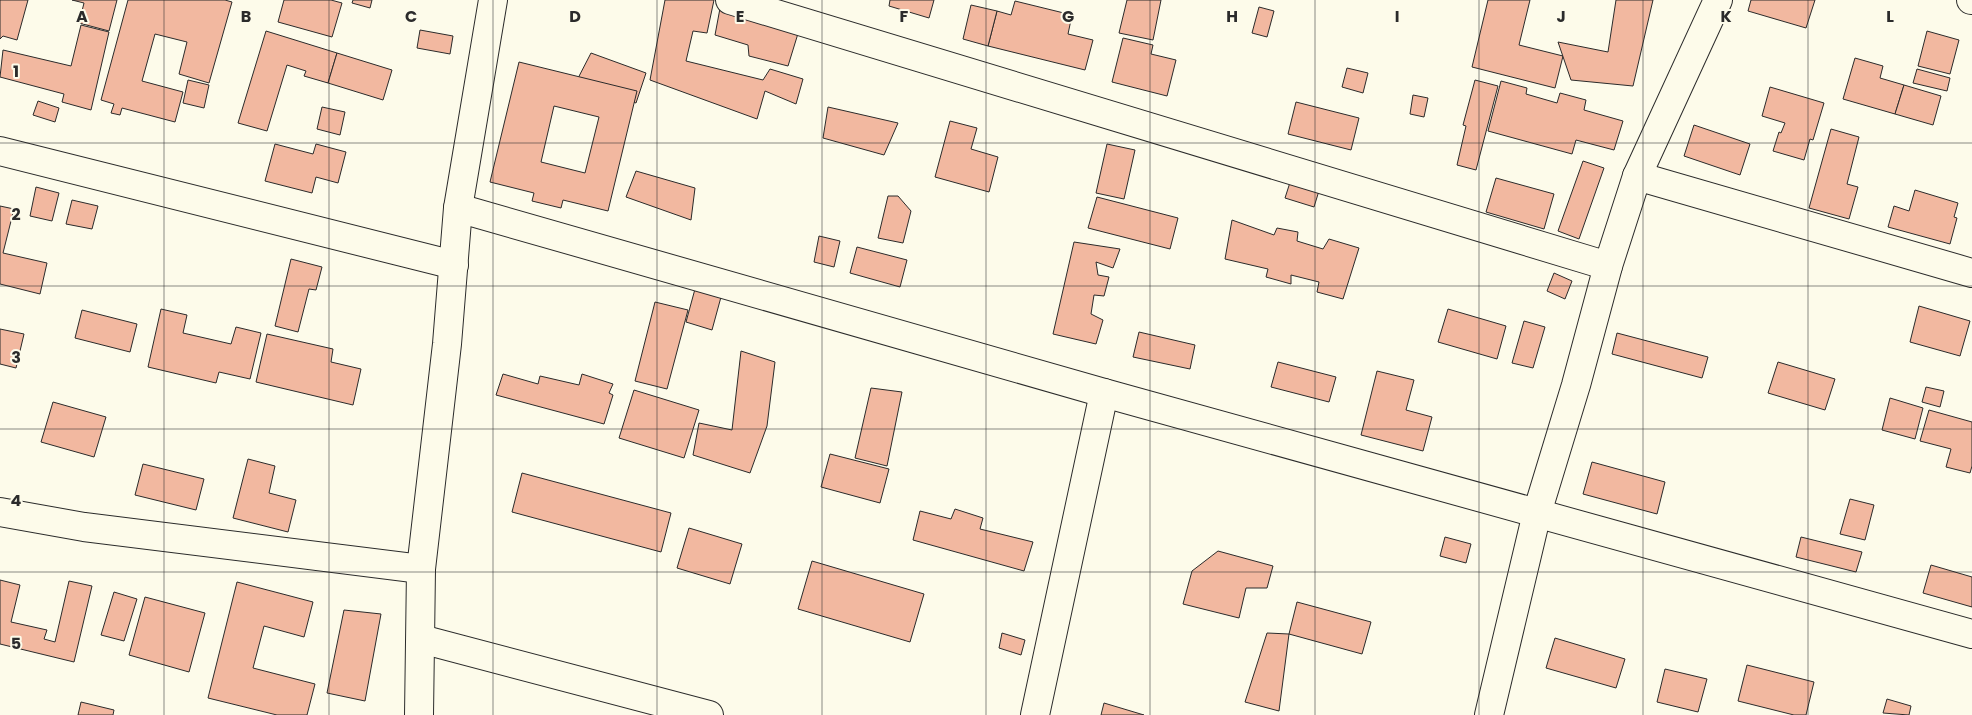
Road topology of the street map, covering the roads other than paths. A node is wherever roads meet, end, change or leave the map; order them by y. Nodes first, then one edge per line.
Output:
1 (493, 0) edge
2 (730, 0) edge
3 (1718, 0) edge
4 (0, 152) edge
5 (1637, 176) junction
6 (458, 208) junction
7 (454, 265) junction
8 (1608, 266) junction
9 (1972, 273) edge
10 (1104, 393) junction
11 (0, 512) edge
12 (1537, 513) junction
13 (421, 570) junction
14 (1972, 634) edge
15 (420, 639) junction
16 (419, 715) edge
17 (709, 715) edge
18 (1035, 715) edge
19 (1489, 715) edge

1 - 6 street
2 - 8 street
3 - 5 street
4 - 7 street
5 - 8 street
5 - 9 street
6 - 7 street
6 - 10 street
7 - 13 street
8 - 12 street
10 - 12 street
10 - 18 street
11 - 13 street
12 - 14 street
12 - 19 street
13 - 15 street
15 - 16 street
15 - 17 street

